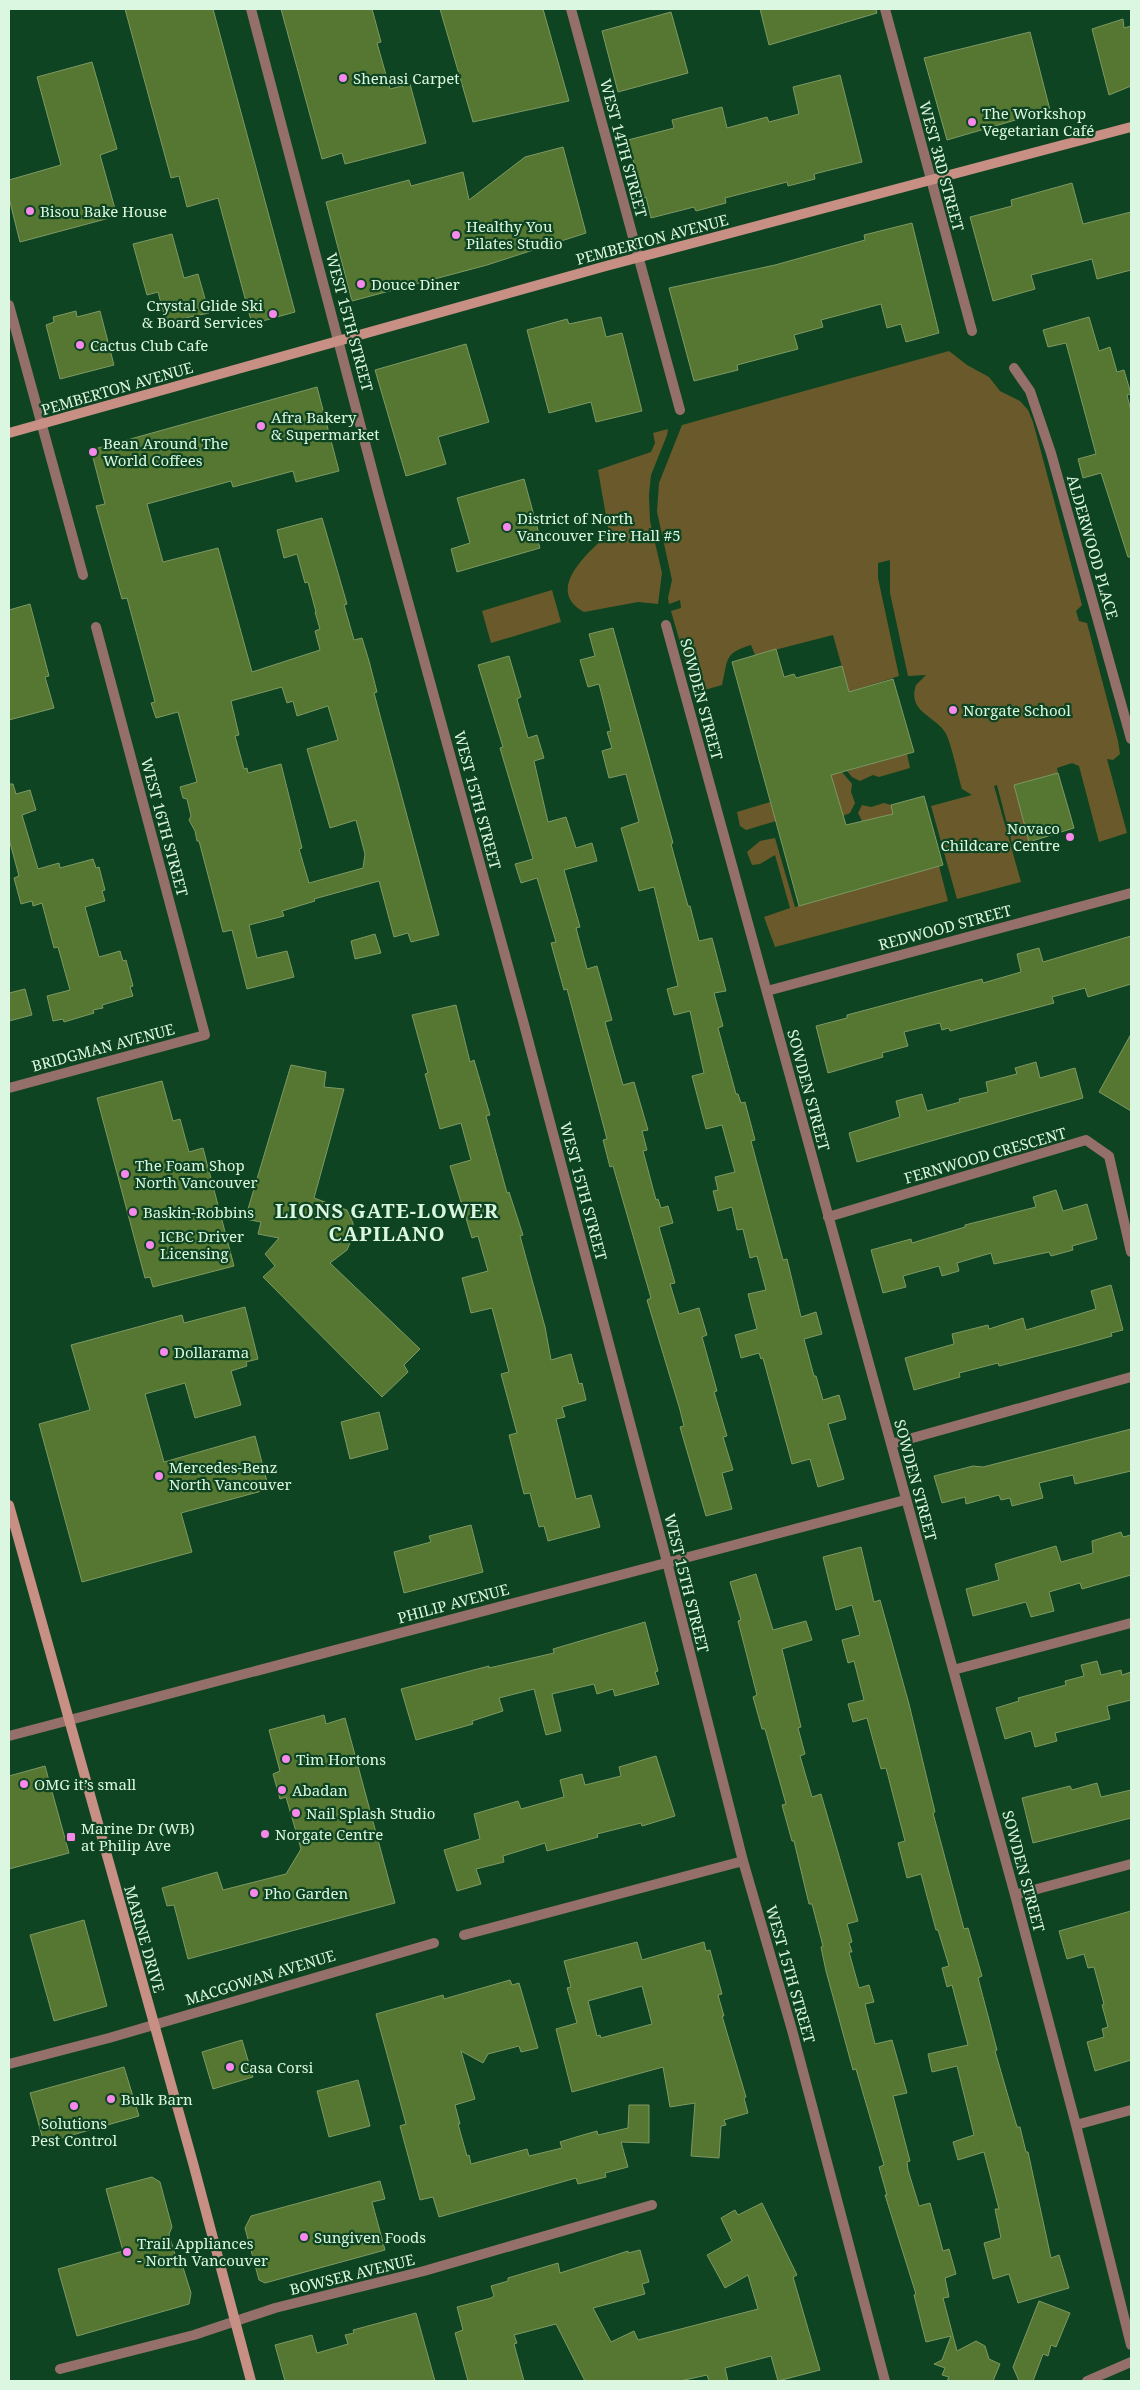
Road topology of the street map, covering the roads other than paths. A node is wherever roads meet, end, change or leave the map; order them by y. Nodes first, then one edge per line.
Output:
1 (251, 9) edge
2 (571, 9) edge
3 (885, 9) edge
4 (1131, 127) edge
5 (930, 180) junction
6 (637, 258) junction
7 (9, 304) edge
8 (972, 331) dead end
9 (340, 341) junction
10 (1014, 368) dead end
11 (680, 410) dead end
12 (42, 424) junction
13 (9, 433) edge
14 (83, 575) dead end
15 (666, 625) dead end
16 (96, 627) dead end
17 (1131, 739) edge
18 (1131, 893) edge
19 (767, 991) junction
20 (205, 1035) joint
21 (9, 1088) edge
22 (828, 1217) junction
23 (1131, 1252) edge
24 (1131, 1377) edge
25 (891, 1444) junction
26 (905, 1500) junction
27 (9, 1505) edge
28 (668, 1562) junction
29 (1131, 1622) edge
30 (953, 1670) junction
31 (68, 1720) junction
32 (9, 1736) edge
33 (744, 1861) junction
34 (1131, 1864) edge
35 (1015, 1895) junction
36 (464, 1935) dead end
37 (434, 1943) dead end
38 (154, 2024) junction
39 (9, 2064) edge
40 (1131, 2110) edge
41 (1076, 2125) junction
42 (652, 2205) dead end
43 (235, 2321) junction
44 (1131, 2345) edge
45 (1131, 2362) edge
46 (60, 2369) dead end
47 (251, 2381) edge
48 (886, 2381) edge
49 (1087, 2381) edge

1 - 9 street, WEST 15TH STREET
2 - 6 street, WEST 14TH STREET
3 - 5 street, WEST 3RD STREET
4 - 5 street, PEMBERTON AVENUE
5 - 6 street, PEMBERTON AVENUE
5 - 8 street, WEST 3RD STREET
6 - 9 street, PEMBERTON AVENUE
6 - 11 street, WEST 14TH STREET
7 - 12 street
9 - 12 street, PEMBERTON AVENUE
9 - 28 street, WEST 15TH STREET
10 - 17 street, ALDERWOOD PLACE
12 - 13 street, PEMBERTON AVENUE
12 - 14 street
15 - 19 street, SOWDEN STREET
16 - 20 street, WEST 16TH STREET
18 - 19 street, REDWOOD STREET
19 - 22 street, SOWDEN STREET
20 - 21 street, BRIDGMAN AVENUE
22 - 23 street, FERNWOOD CRESCENT
22 - 25 street, SOWDEN STREET
24 - 25 street
25 - 26 street, SOWDEN STREET
26 - 28 street, PHILIP AVENUE
26 - 30 street, SOWDEN STREET
27 - 31 street, MARINE DRIVE
28 - 31 street, PHILIP AVENUE
28 - 33 street, WEST 15TH STREET
29 - 30 street
30 - 35 street, SOWDEN STREET
31 - 32 street, PHILIP AVENUE
31 - 38 street, MARINE DRIVE
33 - 36 street
33 - 48 street, WEST 15TH STREET
34 - 35 street
35 - 41 street, SOWDEN STREET
37 - 38 street, MACGOWAN AVENUE
38 - 39 street, MACGOWAN AVENUE
38 - 43 street, MARINE DRIVE
40 - 41 street
41 - 44 street, SOWDEN STREET
42 - 43 street, BOWSER AVENUE
43 - 46 street, BOWSER AVENUE
43 - 47 street, MARINE DRIVE
45 - 49 street

